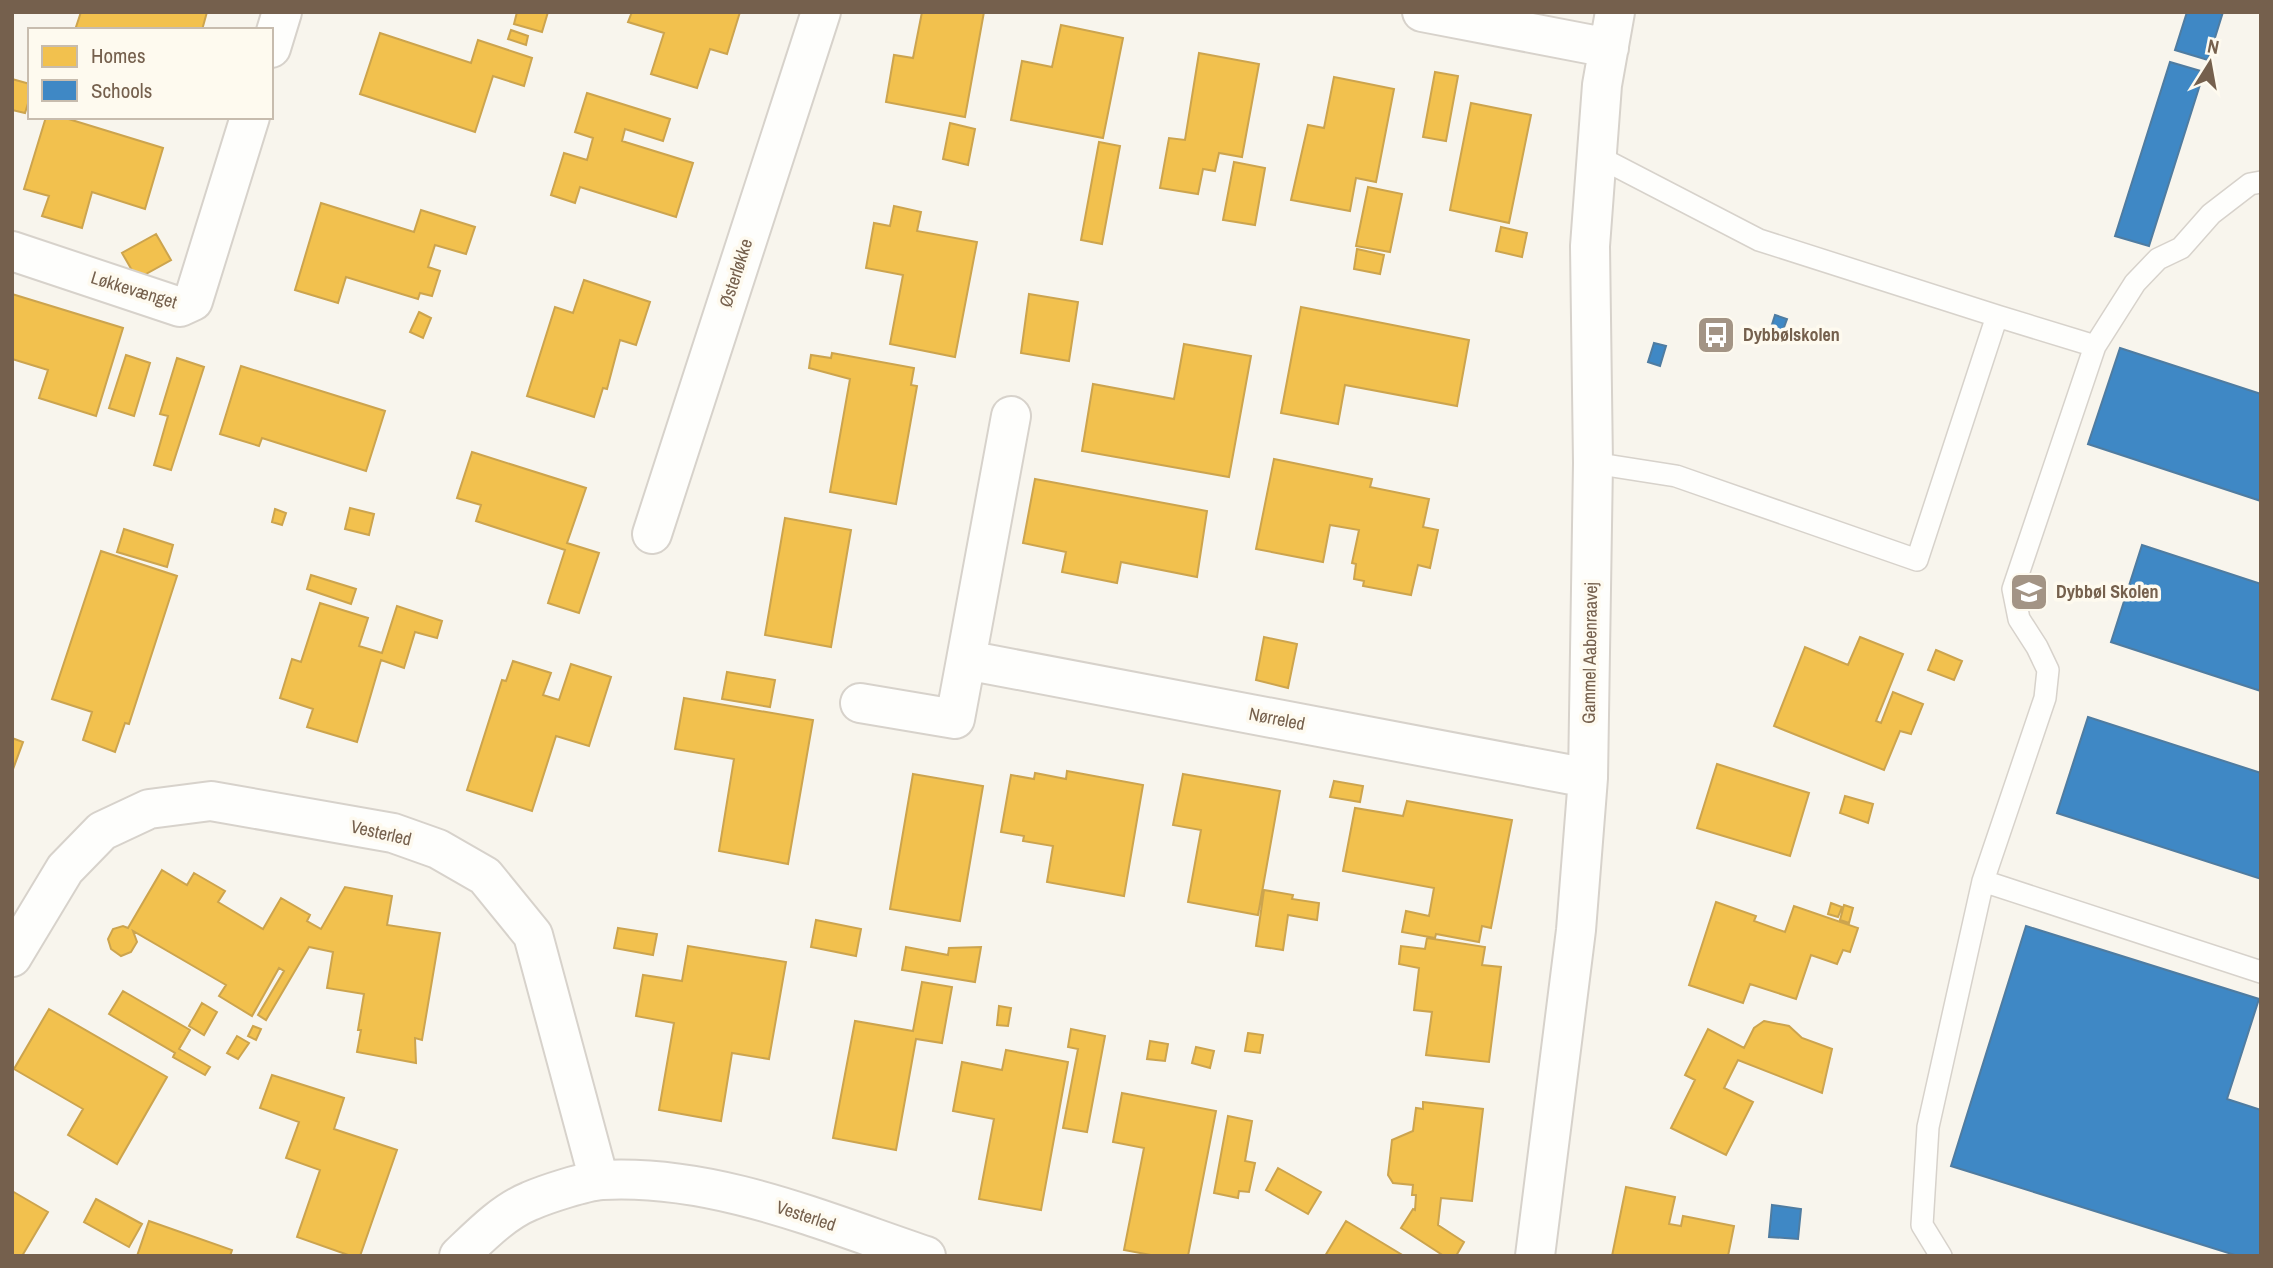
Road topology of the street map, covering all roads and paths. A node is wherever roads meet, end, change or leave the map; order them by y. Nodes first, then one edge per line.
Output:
1 (282, 12) edge
2 (821, 12) edge
3 (1422, 12) edge
4 (1612, 30) edge
5 (273, 41) edge
6 (249, 119) edge
7 (1597, 156) junction
8 (2261, 182) edge
9 (12, 251) edge
10 (1997, 316) junction
11 (2095, 346) junction
12 (1011, 416) dead end
13 (1593, 463) junction
14 (652, 534) dead end
15 (966, 660) junction
16 (860, 704) dead end
17 (1588, 778) junction
18 (1983, 881) junction
19 (12, 957) edge
20 (2261, 972) edge
21 (599, 1180) junction
22 (459, 1256) edge
23 (926, 1256) edge
24 (1535, 1256) edge
25 (1941, 1256) edge

1 - 5 street
2 - 14 street, Østerløkke
3 - 4 street, Gammel Aabenraavej
4 - 7 street, Gammel Aabenraavej
6 - 9 street, Løkkevænget
7 - 10 lane
7 - 13 street, Gammel Aabenraavej
8 - 11 lane
10 - 11 lane
10 - 13 lane
11 - 18 lane
12 - 15 street
13 - 17 street, Gammel Aabenraavej
15 - 16 street
15 - 17 street, Nørreled
17 - 24 street, Gammel Aabenraavej
18 - 20 lane
18 - 25 lane
19 - 21 street, Vesterled
21 - 22 street, Vesterled
21 - 23 street, Vesterled

